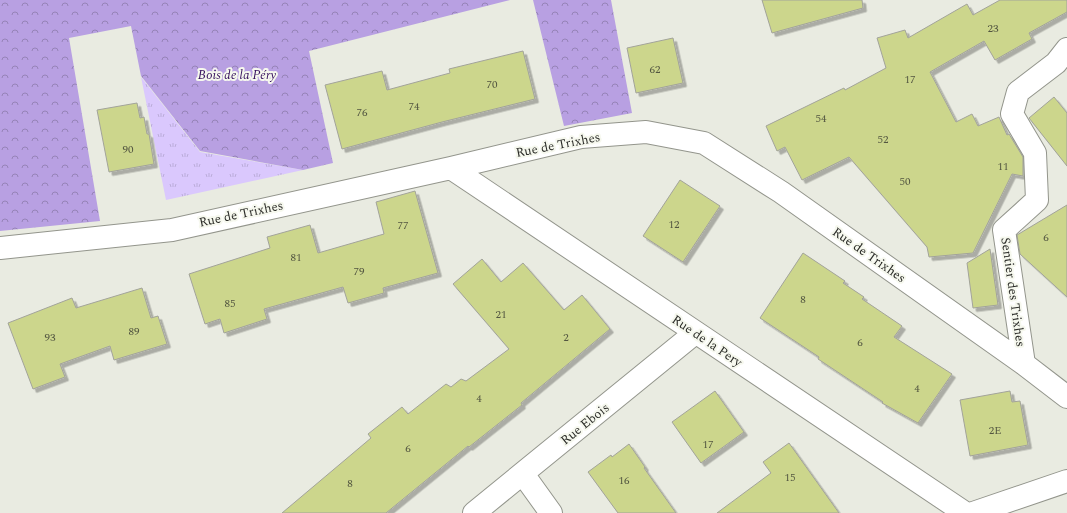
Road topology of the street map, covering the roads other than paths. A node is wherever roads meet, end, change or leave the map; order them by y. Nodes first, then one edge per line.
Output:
1 (1067, 49) edge
2 (450, 168) junction
3 (0, 248) edge
4 (695, 333) junction
5 (1024, 364) junction
6 (1067, 397) edge
7 (523, 474) junction
8 (1067, 481) edge
9 (474, 513) edge
10 (551, 513) edge
11 (965, 513) edge
12 (973, 513) edge

1 - 5 street, Sentier des Trixhes
2 - 3 street, Rue de Trixhes
2 - 4 street, Rue de la Pery
2 - 5 street, Rue de Trixhes
4 - 7 street, Rue Ebois
4 - 11 street, Rue de la Pery
5 - 6 street, Rue de Trixhes
7 - 9 street, Rue Ebois
7 - 10 street
8 - 12 street

